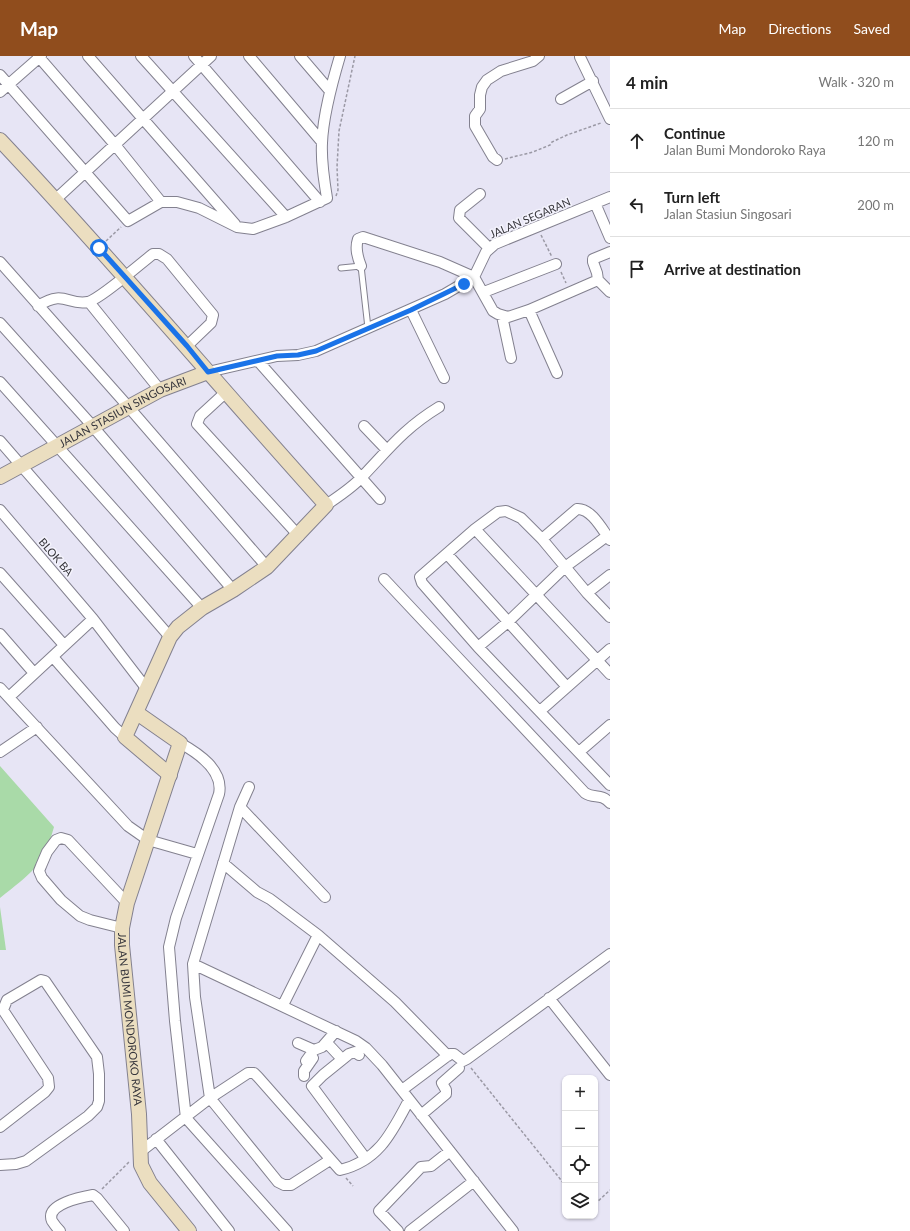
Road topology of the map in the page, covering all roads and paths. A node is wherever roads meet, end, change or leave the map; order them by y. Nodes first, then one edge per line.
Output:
1 (88, 56) edge
2 (141, 56) edge
3 (194, 56) edge
4 (211, 56) edge
5 (249, 56) edge
6 (300, 56) edge
7 (340, 56) edge
8 (355, 56) edge
9 (539, 56) edge
10 (577, 56) edge
11 (39, 57) edge
12 (202, 64) junction
13 (0, 75) edge
14 (593, 81) junction
15 (8, 84) junction
16 (173, 90) junction
17 (330, 91) junction
18 (0, 92) edge
19 (561, 99) dead end
20 (607, 104) edge
21 (143, 118) junction
22 (607, 121) edge
23 (0, 140) edge
24 (322, 142) junction
25 (116, 146) junction
26 (498, 160) joint
27 (87, 172) junction
28 (480, 194) dead end
29 (610, 197) edge
30 (56, 199) junction
31 (323, 200) junction
32 (161, 202) junction
33 (595, 203) junction
34 (286, 217) junction
35 (128, 221) junction
36 (237, 227) junction
37 (610, 238) edge
38 (489, 248) junction
39 (102, 251) junction
40 (610, 252) edge
41 (0, 262) edge
42 (556, 264) dead end
43 (361, 266) junction
44 (341, 268) dead end
45 (4, 273) edge
46 (122, 273) junction
47 (474, 277) junction
48 (598, 280) junction
49 (484, 292) junction
50 (610, 292) edge
51 (89, 302) junction
52 (38, 306) junction
53 (411, 310) junction
54 (529, 310) junction
55 (502, 316) junction
56 (0, 323) edge
57 (368, 329) junction
58 (187, 346) junction
59 (511, 358) dead end
60 (258, 361) junction
61 (208, 372) junction
62 (557, 373) dead end
63 (444, 378) dead end
64 (0, 382) edge
65 (160, 390) junction
66 (225, 393) junction
67 (128, 406) junction
68 (439, 407) dead end
69 (364, 426) dead end
70 (93, 427) junction
71 (0, 441) edge
72 (58, 446) junction
73 (386, 449) junction
74 (20, 464) junction
75 (0, 476) edge
76 (360, 478) junction
77 (380, 499) dead end
78 (326, 505) junction
79 (0, 510) edge
80 (475, 529) junction
81 (299, 536) junction
82 (608, 538) edge
83 (542, 539) junction
84 (447, 554) junction
85 (268, 567) junction
86 (565, 567) junction
87 (0, 573) edge
88 (610, 575) edge
89 (384, 579) dead end
90 (233, 590) junction
91 (587, 592) junction
92 (536, 594) junction
93 (202, 608) junction
94 (610, 616) edge
95 (93, 619) junction
96 (509, 621) junction
97 (0, 634) edge
98 (170, 637) junction
99 (64, 645) junction
100 (478, 647) junction
101 (610, 649) edge
102 (53, 657) junction
103 (596, 661) junction
104 (34, 673) junction
105 (610, 674) edge
106 (567, 686) junction
107 (0, 688) edge
108 (146, 688) junction
109 (10, 697) junction
110 (540, 711) junction
111 (137, 713) junction
112 (610, 725) edge
113 (37, 727) junction
114 (125, 737) junction
115 (180, 743) junction
116 (0, 752) edge
117 (579, 752) junction
118 (170, 775) junction
119 (610, 785) edge
120 (248, 787) dead end
121 (610, 803) edge
122 (240, 807) junction
123 (148, 840) junction
124 (197, 854) junction
125 (223, 863) junction
126 (325, 897) dead end
127 (127, 903) junction
128 (122, 928) junction
129 (318, 935) junction
130 (610, 954) edge
131 (193, 964) junction
132 (549, 998) junction
133 (283, 1005) junction
134 (336, 1031) junction
135 (298, 1043) dead end
136 (321, 1047) junction
137 (359, 1055) dead end
138 (448, 1056) junction
139 (342, 1059) junction
140 (306, 1061) dead end
141 (462, 1064) junction
142 (610, 1075) edge
143 (304, 1076) dead end
144 (402, 1090) junction
145 (210, 1098) junction
146 (409, 1100) junction
147 (193, 1112) junction
148 (421, 1116) junction
149 (0, 1127) edge
150 (156, 1140) junction
151 (450, 1151) junction
152 (140, 1152) junction
153 (366, 1159) junction
154 (330, 1160) junction
155 (0, 1165) edge
156 (474, 1181) junction
157 (563, 1183) edge
158 (610, 1190) edge
159 (96, 1197) junction
160 (598, 1201) edge
161 (60, 1231) edge
162 (124, 1231) edge
163 (189, 1231) edge
164 (230, 1231) edge
165 (287, 1231) edge
166 (398, 1231) edge
167 (410, 1231) edge
168 (513, 1231) edge

1 - 21 street
2 - 16 street
3 - 12 street
4 - 12 street
5 - 24 street
6 - 17 street
7 - 17 street
8 - 31 path
9 - 26 street
10 - 14 street
11 - 15 street
11 - 25 street
12 - 16 street
12 - 31 street
13 - 15 street
14 - 19 street
14 - 20 street
15 - 18 street
15 - 27 street
16 - 21 street
16 - 34 street
17 - 24 street
20 - 22 street
21 - 25 street
21 - 36 street
22 - 26 path
23 - 30 street
24 - 31 street
25 - 27 street
25 - 32 street
27 - 30 street
27 - 35 street
28 - 38 street
29 - 33 street, JALAN SEGARAN
30 - 39 street
31 - 34 street
32 - 35 street
32 - 36 street
33 - 37 street
33 - 38 street, JALAN SEGARAN
34 - 36 street
35 - 39 path
38 - 47 street, JALAN SEGARAN
39 - 46 street
40 - 48 street
41 - 45 street
42 - 49 street
43 - 44 lane
43 - 47 street
43 - 57 lane
45 - 52 street
46 - 51 street
46 - 58 street
46 - 58 street
47 - 49 street
47 - 53 street, JALAN STASIUN SINGOSARI
48 - 50 street
48 - 54 street
49 - 55 street
51 - 52 street
51 - 65 street
52 - 67 street
53 - 57 street, JALAN STASIUN SINGOSARI
53 - 63 street
54 - 55 street
54 - 62 street
55 - 59 street
56 - 70 street
57 - 60 street, JALAN STASIUN SINGOSARI
58 - 61 street
60 - 61 street, JALAN STASIUN SINGOSARI
60 - 76 street
61 - 65 street, JALAN STASIUN SINGOSARI
61 - 66 street
64 - 72 street
65 - 67 street, JALAN STASIUN SINGOSARI
66 - 78 street
66 - 81 street
67 - 70 street, JALAN STASIUN SINGOSARI
67 - 85 street
68 - 73 street
69 - 73 street
70 - 72 street, JALAN STASIUN SINGOSARI
70 - 90 street
71 - 74 street
72 - 74 street, JALAN STASIUN SINGOSARI
72 - 93 street
73 - 76 street
74 - 75 street, JALAN STASIUN SINGOSARI
74 - 98 street
76 - 77 street
76 - 78 street
78 - 81 street
79 - 95 street, BLOK BA
80 - 83 street
80 - 84 street
80 - 92 street
81 - 85 street
82 - 83 street
82 - 86 street
83 - 86 street
84 - 96 street
84 - 100 street
85 - 90 street
86 - 91 street
86 - 92 street
87 - 99 street
88 - 91 street
89 - 121 street
90 - 93 street
91 - 94 street
92 - 96 street
92 - 103 street
93 - 98 street
95 - 99 street
95 - 108 street, BLOK BA
96 - 100 street
96 - 106 street
97 - 104 street
98 - 108 street
99 - 102 street
100 - 110 street
101 - 103 street
102 - 104 street
102 - 114 street
103 - 105 street
103 - 106 street
104 - 109 street
106 - 110 street
107 - 109 street
108 - 111 street
109 - 113 street
110 - 117 street
111 - 114 street
111 - 115 street
112 - 117 street
113 - 116 street
113 - 123 street
114 - 118 street
115 - 118 street, JALAN BUMI MONDOROKO RAYA
115 - 124 street
117 - 119 street
118 - 123 street, JALAN BUMI MONDOROKO RAYA
120 - 122 street
122 - 125 street
122 - 126 street
123 - 124 street
123 - 127 street, JALAN BUMI MONDOROKO RAYA
124 - 147 street
125 - 129 street
125 - 131 street
127 - 128 street, JALAN BUMI MONDOROKO RAYA
127 - 128 street
128 - 152 street, JALAN BUMI MONDOROKO RAYA
129 - 133 street
129 - 138 street
130 - 132 street
131 - 133 street
131 - 145 street
132 - 141 street
132 - 142 street
133 - 134 street
134 - 136 street
134 - 144 street
135 - 136 street
136 - 139 street
136 - 140 street
136 - 143 street
137 - 139 street
138 - 141 street
138 - 144 street
139 - 153 street
141 - 148 street
141 - 157 path
144 - 146 street
145 - 147 street
145 - 154 street
145 - 154 street
146 - 148 street
146 - 153 street
147 - 150 street
147 - 165 street
148 - 151 street
149 - 155 street
150 - 152 street
150 - 164 street
151 - 156 street
151 - 166 street
152 - 159 path
152 - 163 street, JALAN BUMI MONDOROKO RAYA
153 - 154 street
156 - 167 street
156 - 168 street
158 - 160 path
159 - 161 street
159 - 162 street

